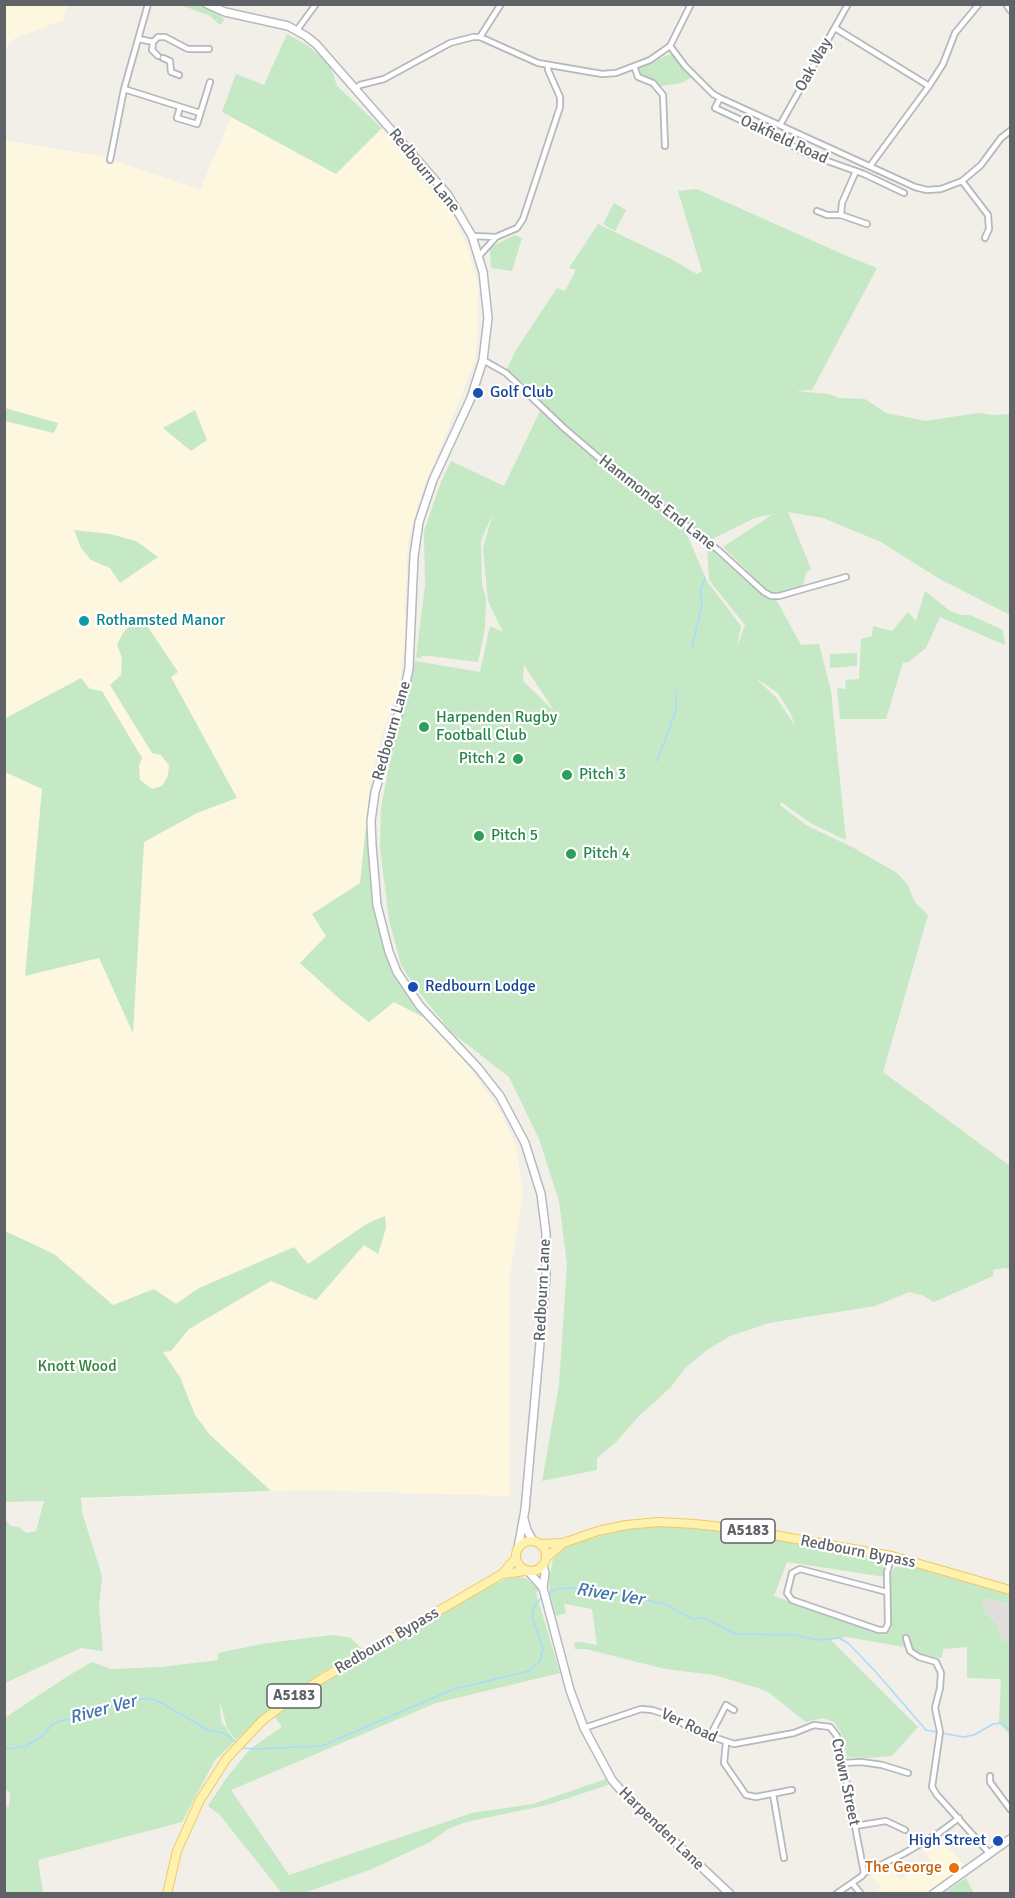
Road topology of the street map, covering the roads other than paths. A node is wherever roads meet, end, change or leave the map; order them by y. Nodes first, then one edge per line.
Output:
1 (148, 4) edge
2 (207, 4) edge
3 (316, 4) edge
4 (501, 4) edge
5 (691, 4) edge
6 (848, 4) edge
7 (979, 4) edge
8 (1006, 4) edge
9 (1011, 10) edge
10 (835, 28) junction
11 (297, 30) junction
12 (480, 37) junction
13 (139, 39) junction
14 (153, 42) junction
15 (670, 46) junction
16 (209, 49) dead end
17 (548, 65) junction
18 (634, 66) junction
19 (178, 75) dead end
20 (210, 82) dead end
21 (929, 86) junction
22 (355, 88) junction
23 (124, 89) junction
24 (720, 98) junction
25 (180, 107) junction
26 (200, 113) junction
27 (780, 125) junction
28 (1011, 131) edge
29 (665, 146) dead end
30 (110, 160) dead end
31 (869, 166) junction
32 (856, 171) junction
33 (864, 174) junction
34 (962, 181) junction
35 (904, 193) dead end
36 (817, 211) dead end
37 (841, 215) junction
38 (867, 225) dead end
39 (472, 236) junction
40 (496, 237) junction
41 (985, 238) dead end
42 (479, 256) junction
43 (483, 360) junction
44 (846, 577) dead end
45 (524, 1519) junction
46 (537, 1542) junction
47 (563, 1543) junction
48 (518, 1548) junction
49 (892, 1556) junction
50 (516, 1558) junction
51 (545, 1562) junction
52 (527, 1571) junction
53 (502, 1574) junction
54 (544, 1590) junction
55 (1011, 1590) edge
56 (887, 1592) junction
57 (906, 1638) dead end
58 (734, 1710) dead end
59 (584, 1728) junction
60 (710, 1736) junction
61 (726, 1743) junction
62 (843, 1763) junction
63 (908, 1773) dead end
64 (990, 1776) dead end
65 (792, 1790) dead end
66 (773, 1794) junction
67 (1011, 1809) edge
68 (959, 1818) junction
69 (855, 1826) junction
70 (905, 1830) dead end
71 (1011, 1839) edge
72 (990, 1854) junction
73 (784, 1858) dead end
74 (864, 1873) junction
75 (852, 1883) junction
76 (167, 1893) edge
77 (730, 1893) edge
78 (836, 1893) edge
79 (861, 1893) edge
80 (933, 1893) edge

1 - 13 street
2 - 11 main road, Redbourn Lane
3 - 11 street
4 - 12 street
5 - 15 street
6 - 10 street, Oak Way
7 - 21 street
8 - 9 street
10 - 21 street
10 - 27 street, Oak Way
11 - 22 main road, Redbourn Lane
12 - 17 street
12 - 22 street
13 - 14 street
13 - 23 street
14 - 16 street
14 - 19 street
15 - 18 street
15 - 24 street, Oakfield Road
17 - 18 street
17 - 40 street
18 - 29 street
20 - 26 street
21 - 31 street
22 - 39 main road, Redbourn Lane
23 - 25 street
23 - 30 street
24 - 27 street, Oakfield Road
24 - 32 street, Oakfield Road
25 - 26 street
25 - 26 street
27 - 31 street, Oakfield Road
28 - 34 street
31 - 33 street
31 - 34 street, Oakfield Road
32 - 33 street, Oakfield Road
32 - 37 street
33 - 35 street, Oakfield Road
34 - 41 street
36 - 37 street
37 - 38 street
39 - 40 street
39 - 42 main road, Redbourn Lane
40 - 42 street
42 - 43 main road, Redbourn Lane
43 - 44 street, Hammonds End Lane
43 - 45 main road, Redbourn Lane
45 - 46 main road, Redbourn Lane
45 - 48 main road, Redbourn Lane
46 - 47 main road, Redbourn Bypass / A5183
46 - 48 main road
46 - 51 main road
47 - 49 main road, Redbourn Bypass / A5183
47 - 51 main road, Redbourn Bypass / A5183
48 - 50 main road
49 - 55 main road, Redbourn Bypass / A5183
49 - 56 street
50 - 52 main road
50 - 53 main road, Redbourn Bypass / A5183
51 - 52 main road
51 - 54 main road, Harpenden Lane
52 - 53 main road, Redbourn Bypass / A5183
52 - 54 main road, Harpenden Lane
53 - 76 main road, Redbourn Bypass / A5183
54 - 59 main road, Harpenden Lane
56 - 56 street
57 - 68 street
58 - 60 street
59 - 60 street, Ver Road
59 - 77 main road, Harpenden Lane
60 - 61 street, Ver Road
61 - 62 street, Crown Street
61 - 66 street
62 - 63 street
62 - 69 street, Crown Street
64 - 67 street
65 - 66 street
66 - 73 street
68 - 72 street
68 - 74 street
69 - 70 street
69 - 74 street, Crown Street
71 - 72 main road
72 - 80 main road
74 - 75 street
75 - 78 street
75 - 79 street

